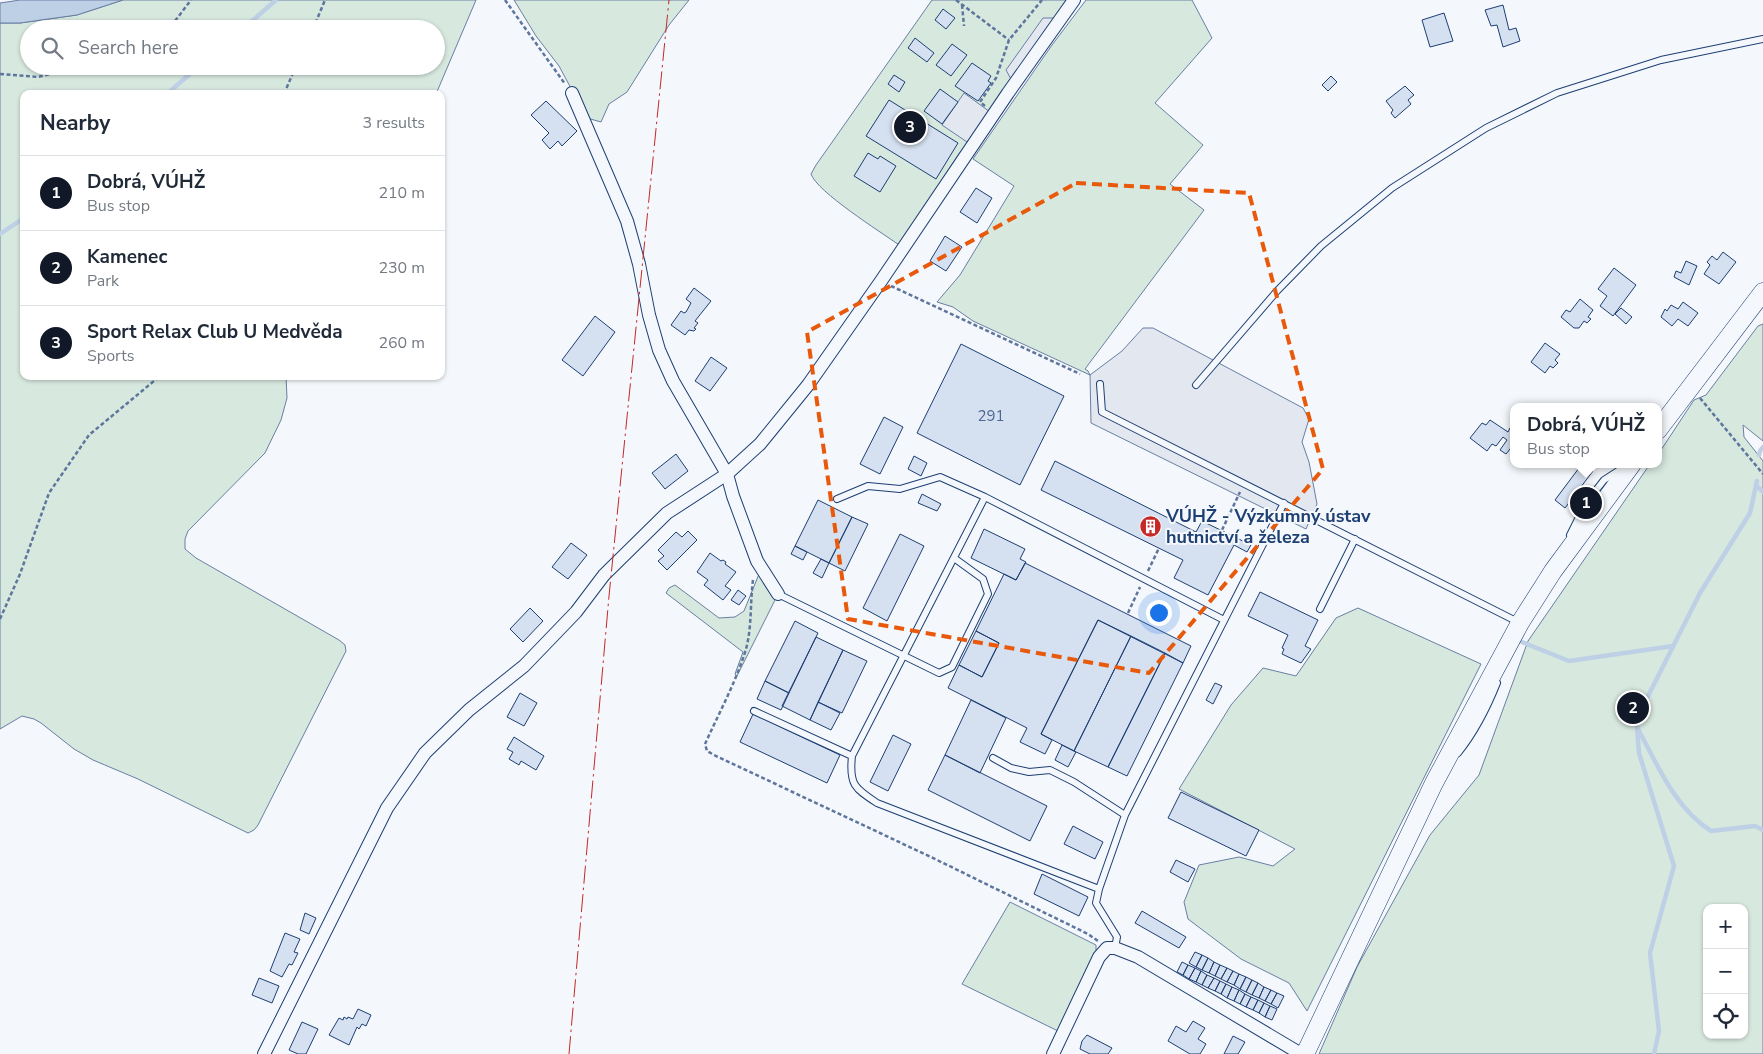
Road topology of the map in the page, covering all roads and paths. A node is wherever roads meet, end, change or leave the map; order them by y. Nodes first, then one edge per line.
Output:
1 (191, 0) edge
2 (325, 0) edge
3 (505, 0) edge
4 (956, 0) edge
5 (1042, 0) edge
6 (1074, 0) edge
7 (962, 5) junction
8 (176, 20) edge
9 (316, 20) edge
10 (964, 26) dead end
11 (1763, 39) edge
12 (1009, 40) junction
13 (0, 74) edge
14 (46, 75) edge
15 (292, 75) edge
16 (286, 90) edge
17 (572, 94) joint
18 (995, 112) junction
19 (881, 281) junction
20 (1763, 292) edge
21 (1080, 374) dead end
22 (155, 380) edge
23 (1100, 384) dead end
24 (1196, 385) dead end
25 (1692, 387) junction
26 (1662, 425) edge
27 (1622, 468) edge
28 (1629, 468) edge
29 (727, 474) junction
30 (1763, 474) edge
31 (1244, 483) junction
32 (986, 497) junction
33 (837, 499) dead end
34 (1284, 503) junction
35 (1222, 530) dead end
36 (1355, 539) junction
37 (954, 558) junction
38 (1553, 571) junction
39 (778, 594) joint
40 (1320, 609) dead end
41 (0, 619) edge
42 (1224, 620) junction
43 (1520, 623) junction
44 (904, 656) junction
45 (754, 711) dead end
46 (852, 756) junction
47 (993, 758) dead end
48 (1125, 814) junction
49 (1099, 889) junction
50 (1115, 948) junction
51 (264, 1054) edge
52 (1053, 1054) edge
53 (1301, 1054) edge
54 (1305, 1054) edge

1 - 8 path
2 - 9 path
3 - 17 path
4 - 7 path
5 - 12 path
6 - 18 street
7 - 10 path
7 - 12 path
11 - 24 lane
12 - 18 path
13 - 14 path
15 - 16 path
17 - 29 street
18 - 19 street
19 - 21 path
19 - 29 street
20 - 25 main road
22 - 41 path
23 - 31 lane
25 - 26 main road
25 - 30 path
27 - 38 lane
28 - 38 main road
29 - 39 street
29 - 51 street
31 - 34 lane
31 - 35 path
32 - 33 lane
32 - 37 lane
32 - 42 lane
34 - 36 lane
34 - 42 lane
36 - 40 lane
36 - 43 lane
37 - 44 lane
37 - 44 lane
38 - 43 main road
39 - 44 lane
42 - 48 lane
43 - 54 main road
44 - 46 lane
45 - 46 lane
46 - 49 lane
47 - 48 lane
48 - 49 lane
49 - 50 lane
50 - 52 street
50 - 53 street

